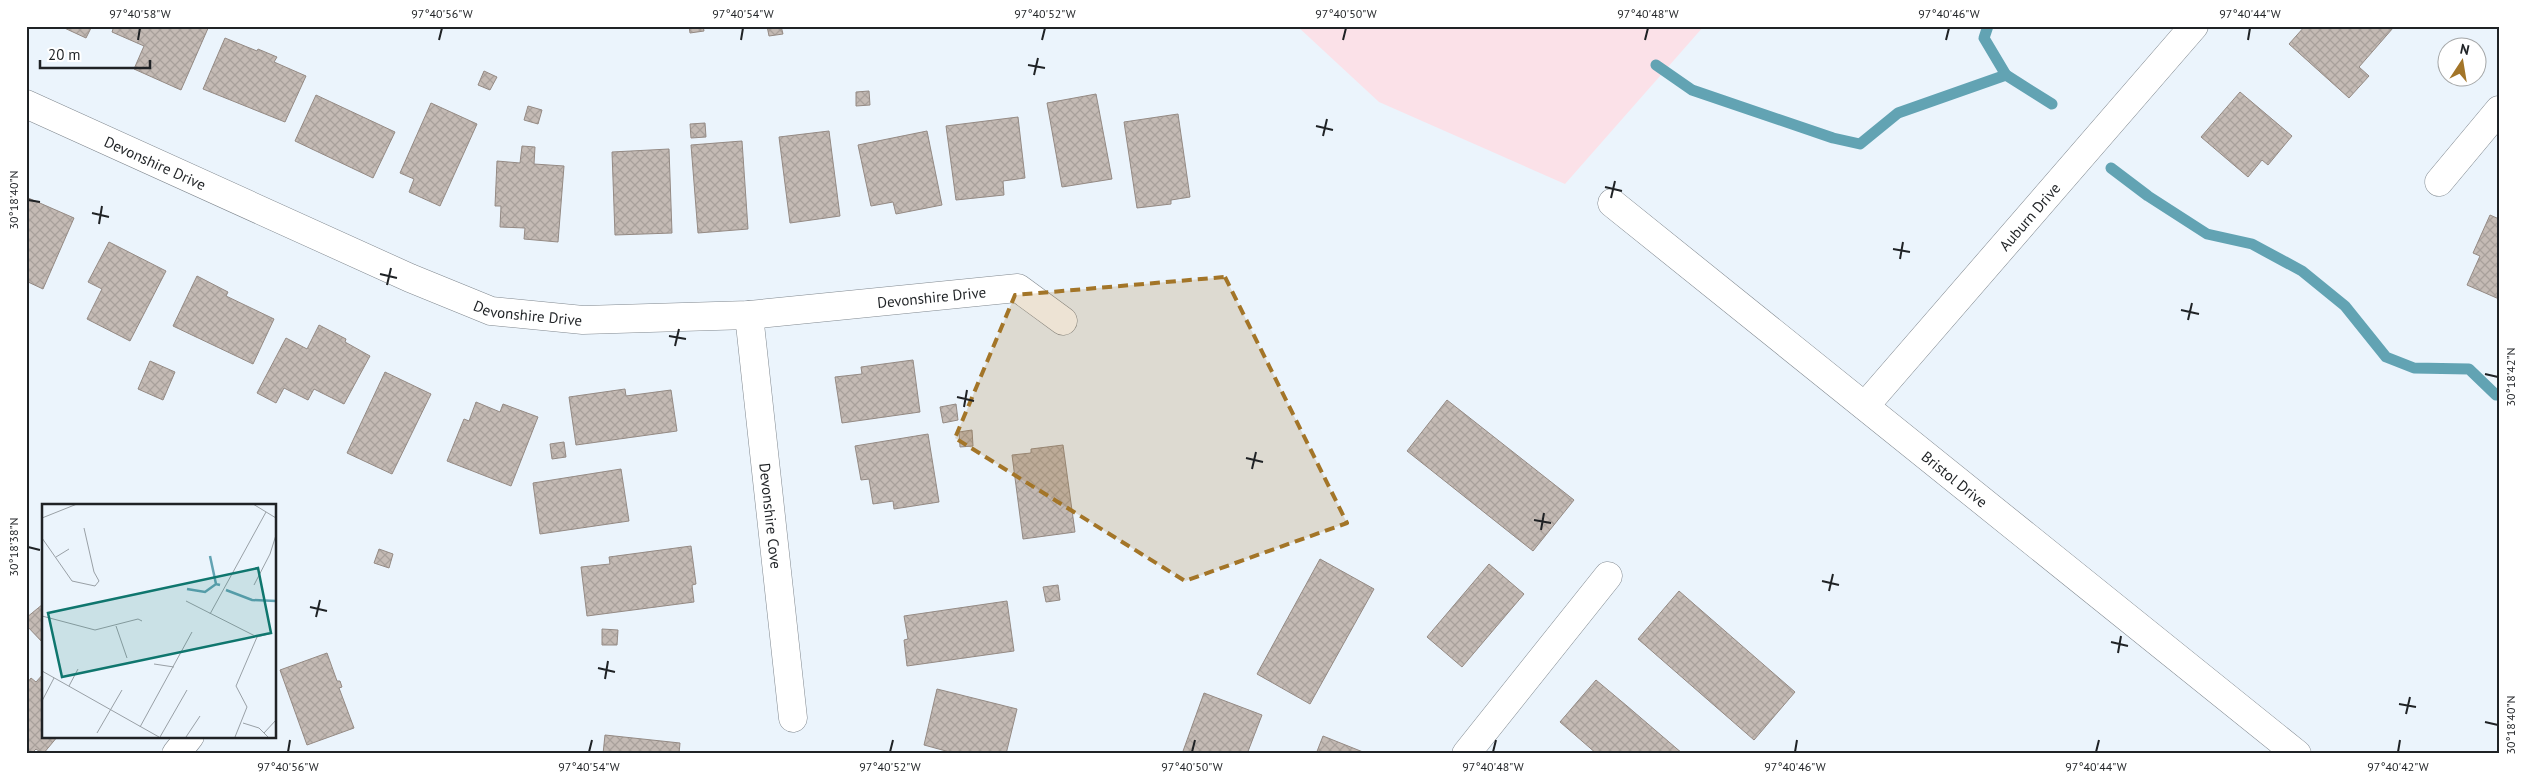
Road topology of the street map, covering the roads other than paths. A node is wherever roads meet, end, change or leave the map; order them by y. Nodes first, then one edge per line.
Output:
1 (2194, 26) edge
2 (26, 104) edge
3 (2499, 110) edge
4 (2439, 182) dead end
5 (1612, 203) dead end
6 (749, 315) junction
7 (1063, 321) dead end
8 (1865, 406) junction
9 (1608, 576) dead end
10 (793, 718) dead end
11 (188, 738) edge
12 (176, 754) edge
13 (1466, 754) edge
14 (2297, 754) edge

1 - 8 street, Auburn Drive
2 - 6 street, Devonshire Drive
3 - 4 street
5 - 8 street, Bristol Drive
6 - 7 street, Devonshire Drive
6 - 10 street, Devonshire Cove
8 - 14 street, Bristol Drive
9 - 13 street
11 - 12 street

